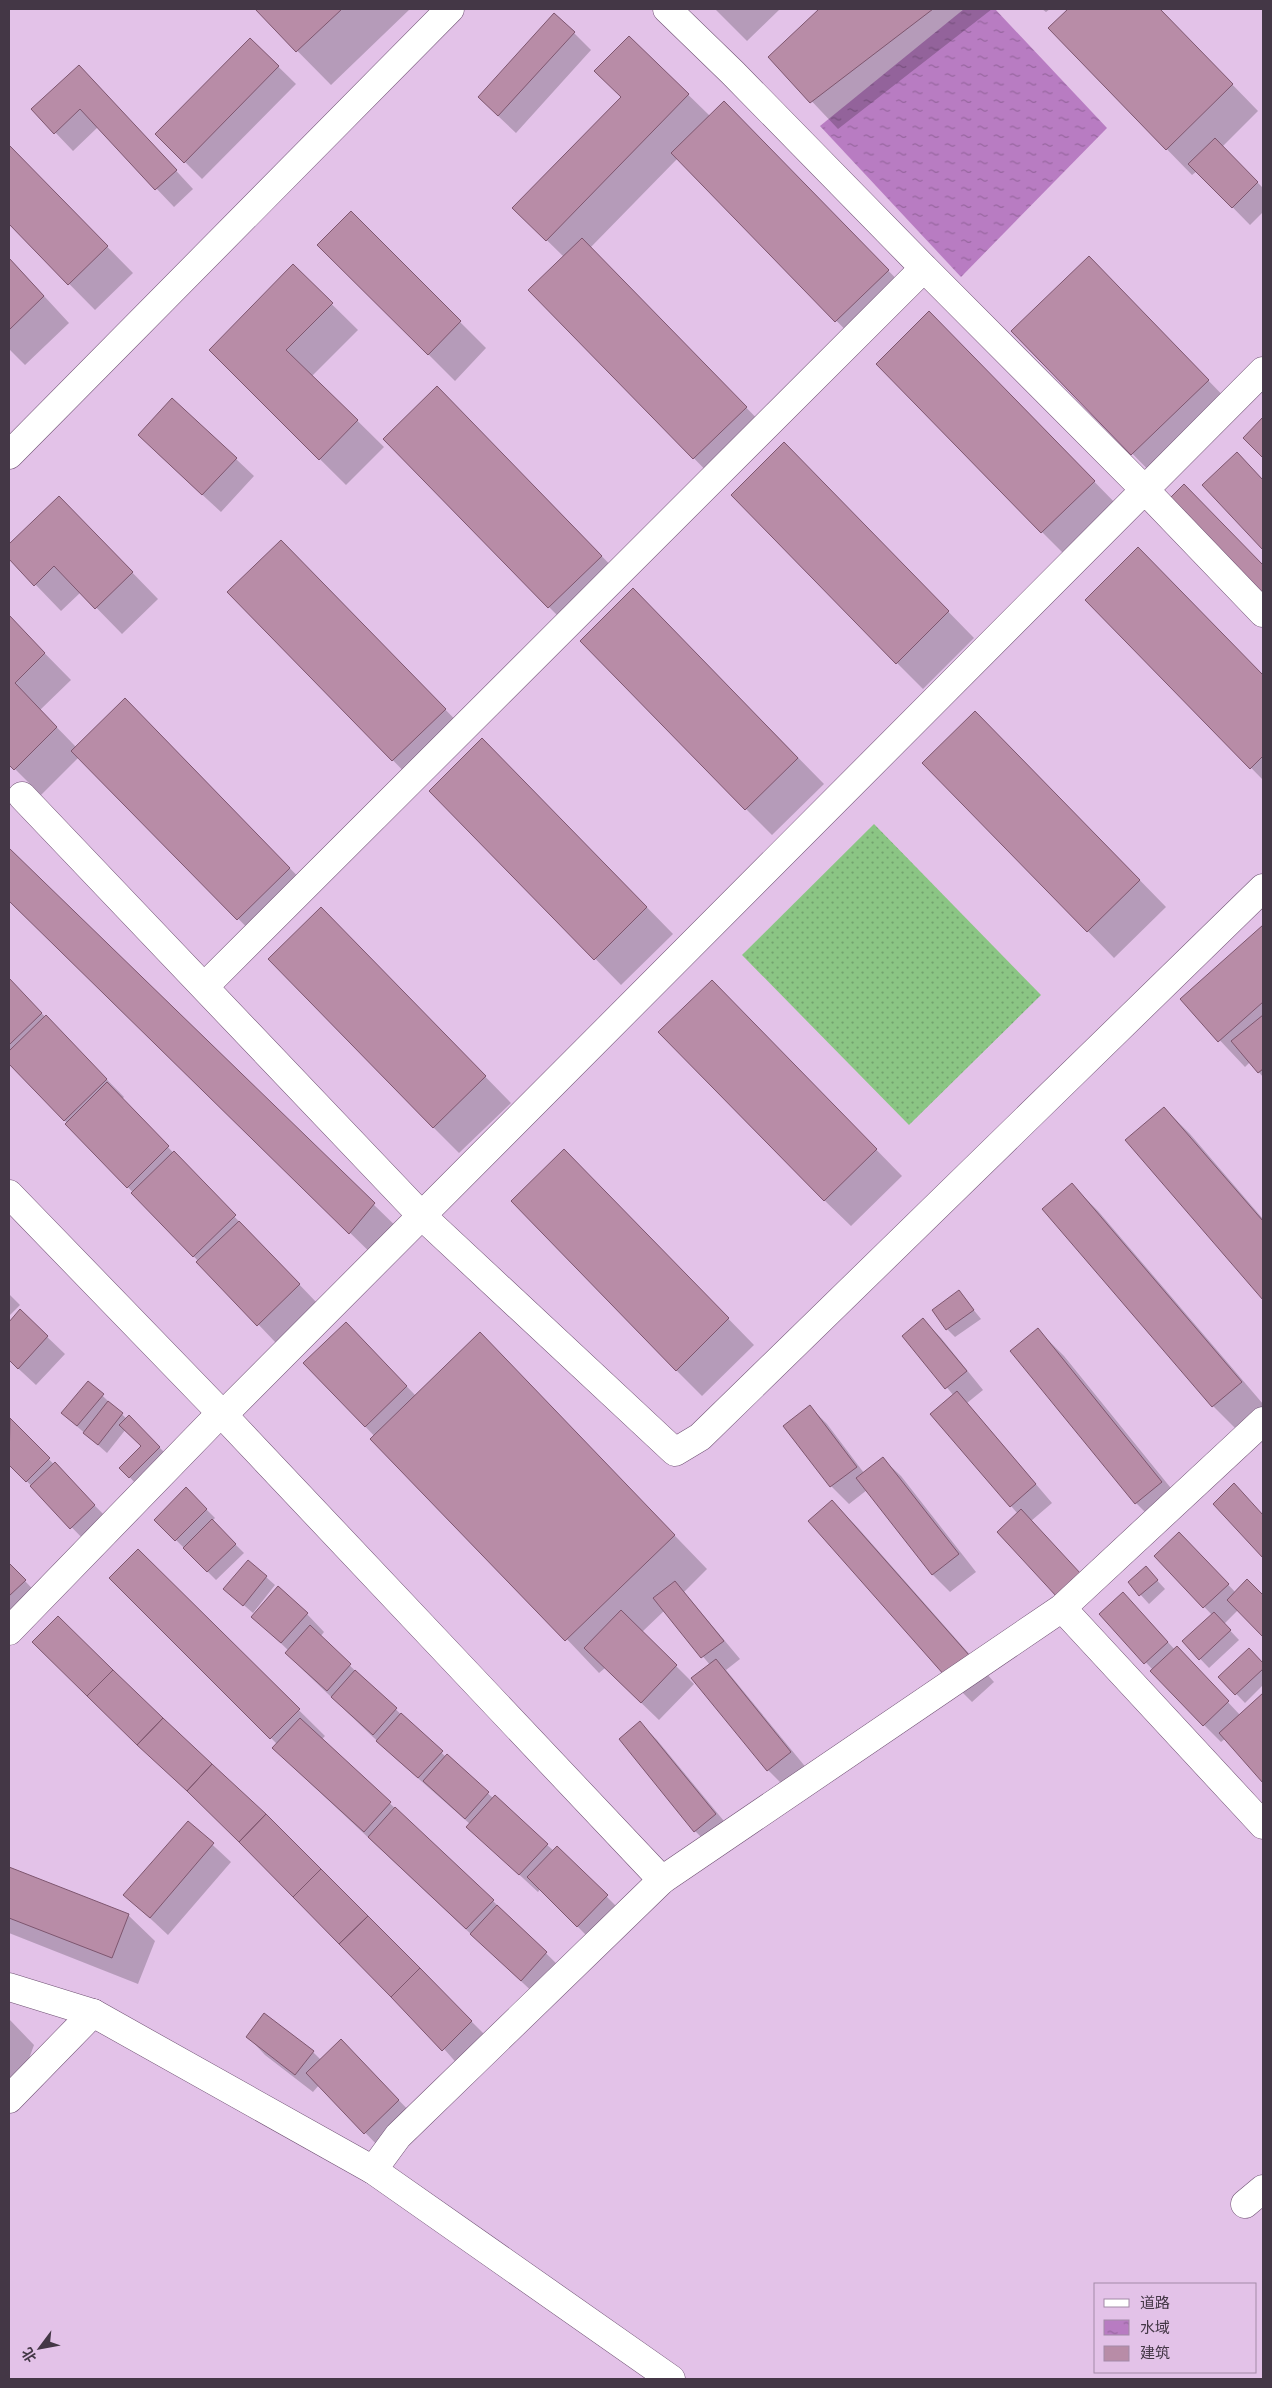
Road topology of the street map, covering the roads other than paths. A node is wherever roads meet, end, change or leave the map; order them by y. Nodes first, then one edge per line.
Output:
1 (450, 9) edge
2 (667, 9) edge
3 (924, 268) junction
4 (1263, 371) edge
5 (9, 455) edge
6 (1144, 489) junction
7 (1263, 613) edge
8 (22, 796) dead end
9 (1263, 888) edge
10 (204, 987) junction
11 (9, 1194) edge
12 (421, 1215) junction
13 (223, 1414) junction
14 (1263, 1421) edge
15 (1062, 1608) junction
16 (9, 1631) edge
17 (1263, 1825) edge
18 (662, 1880) junction
19 (9, 1988) edge
20 (93, 2013) junction
21 (9, 2099) edge
22 (373, 2170) junction
23 (671, 2379) edge

1 - 5 street
2 - 3 street
3 - 6 street
3 - 10 street
4 - 6 street
6 - 7 street
6 - 12 street
8 - 10 street
9 - 12 street
10 - 12 street
11 - 13 street
12 - 13 street
13 - 16 street
13 - 18 street
14 - 15 street
15 - 17 street
15 - 18 street
18 - 22 street
19 - 20 street
20 - 21 street
20 - 22 street
22 - 23 street

